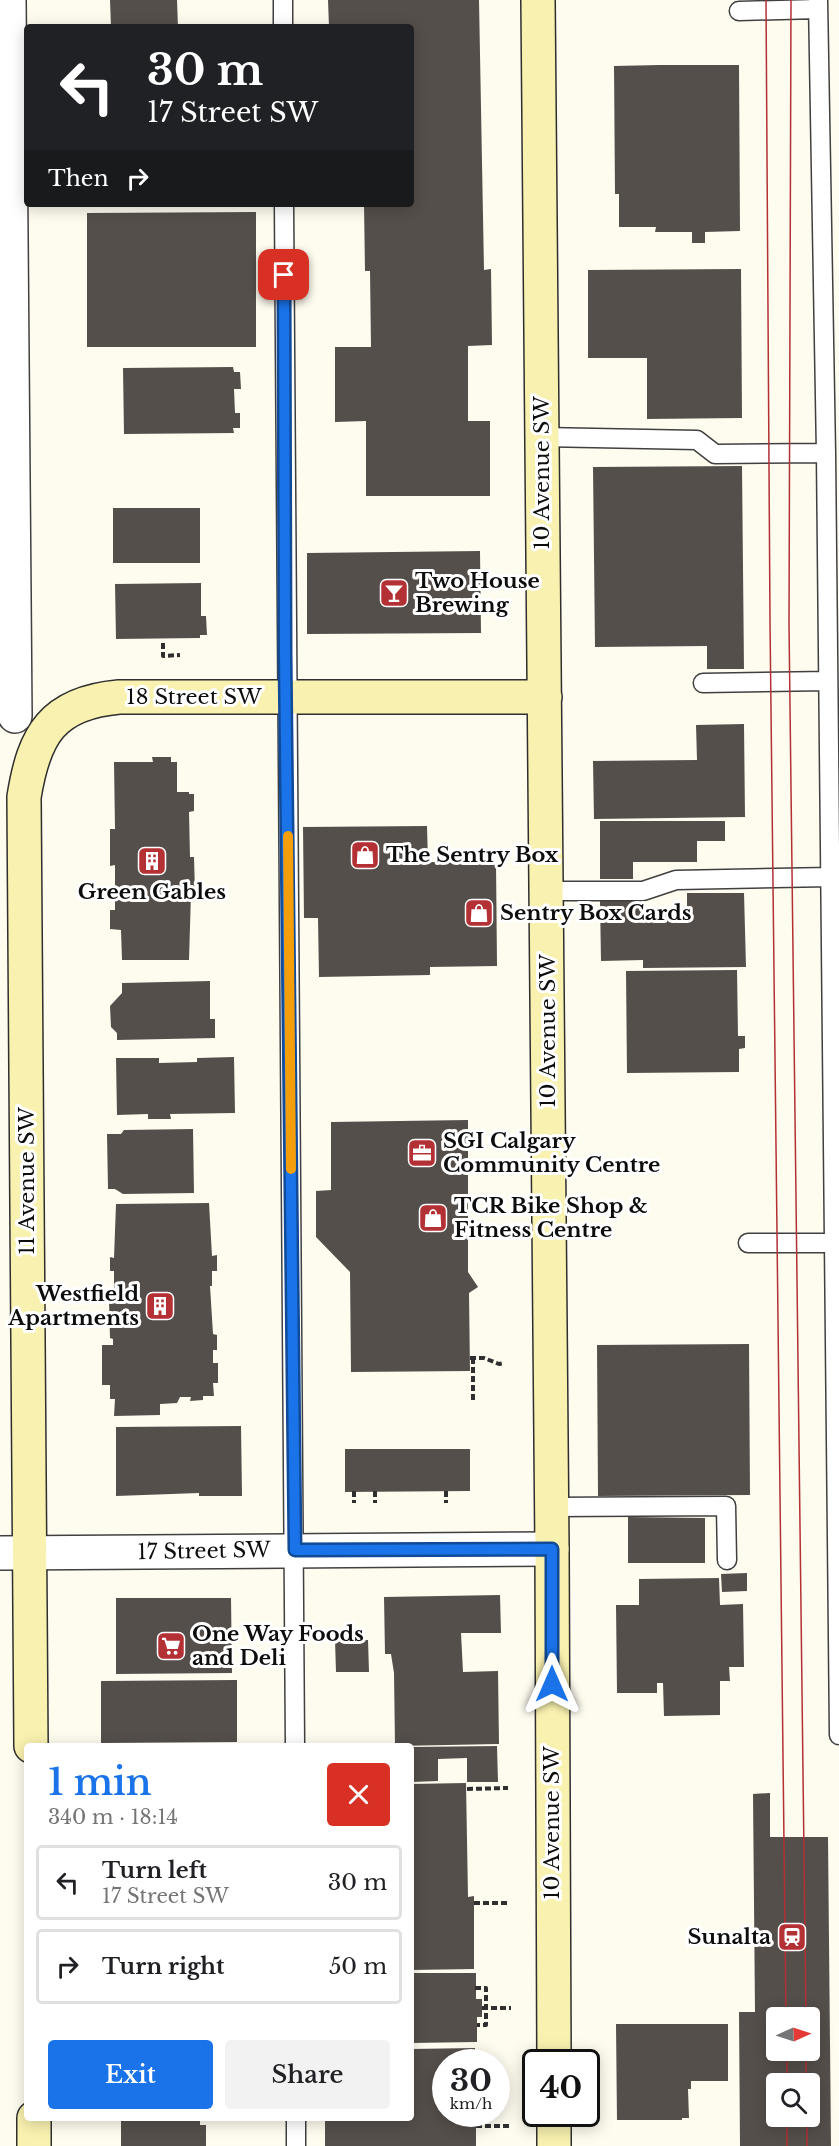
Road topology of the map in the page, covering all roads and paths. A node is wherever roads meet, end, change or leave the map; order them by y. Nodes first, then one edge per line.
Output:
1 (9, 0) edge
2 (283, 0) edge
3 (538, 0) edge
4 (818, 4) edge
5 (739, 11) dead end
6 (283, 24) edge
7 (284, 207) edge
8 (542, 437) junction
9 (826, 453) junction
10 (163, 643) dead end
11 (180, 655) dead end
12 (828, 681) junction
13 (703, 683) dead end
14 (544, 697) junction
15 (286, 698) junction
16 (8, 713) edge
17 (46, 728) junction
18 (830, 877) junction
19 (546, 891) junction
20 (748, 1243) dead end
21 (834, 1243) junction
22 (504, 1364) dead end
23 (473, 1400) dead end
24 (354, 1491) dead end
25 (375, 1491) dead end
26 (446, 1491) dead end
27 (354, 1503) dead end
28 (375, 1503) dead end
29 (446, 1503) dead end
30 (551, 1508) junction
31 (552, 1549) junction
32 (295, 1550) junction
33 (14, 1553) edge
34 (727, 1560) dead end
35 (839, 1735) edge
36 (31, 1743) edge
37 (295, 1743) edge
38 (508, 1788) dead end
39 (467, 1789) dead end
40 (474, 1903) dead end
41 (509, 1903) dead end
42 (476, 1988) dead end
43 (484, 2008) junction
44 (511, 2008) dead end
45 (477, 2025) dead end
46 (554, 2049) edge
47 (34, 2121) edge
48 (296, 2121) edge
49 (554, 2127) edge
50 (34, 2146) edge
51 (296, 2146) edge
52 (554, 2146) edge

1 - 16 street
2 - 6 lane
3 - 8 main road, 10 Avenue SW
4 - 5 lane
4 - 9 lane
7 - 15 lane
8 - 9 lane
8 - 14 main road, 10 Avenue SW
9 - 12 lane
10 - 11 path
12 - 13 lane
12 - 18 lane
14 - 15 main road, 18 Street SW
14 - 19 main road, 10 Avenue SW
15 - 17 main road, 18 Street SW
15 - 32 lane
16 - 17 street
17 - 33 main road, 11 Avenue SW
18 - 19 lane
18 - 21 lane
19 - 30 main road, 10 Avenue SW
20 - 21 lane
21 - 35 lane
22 - 23 path
24 - 27 path
25 - 28 path
26 - 29 path
30 - 31 main road, 10 Avenue SW
30 - 34 lane
31 - 32 street, 17 Street SW
31 - 46 main road, 10 Avenue SW
32 - 33 street, 17 Street SW
32 - 37 lane
33 - 36 main road, 11 Avenue SW
38 - 39 path
40 - 41 path
42 - 43 path
43 - 44 path
43 - 45 path
47 - 50 main road
48 - 51 lane
49 - 52 main road

